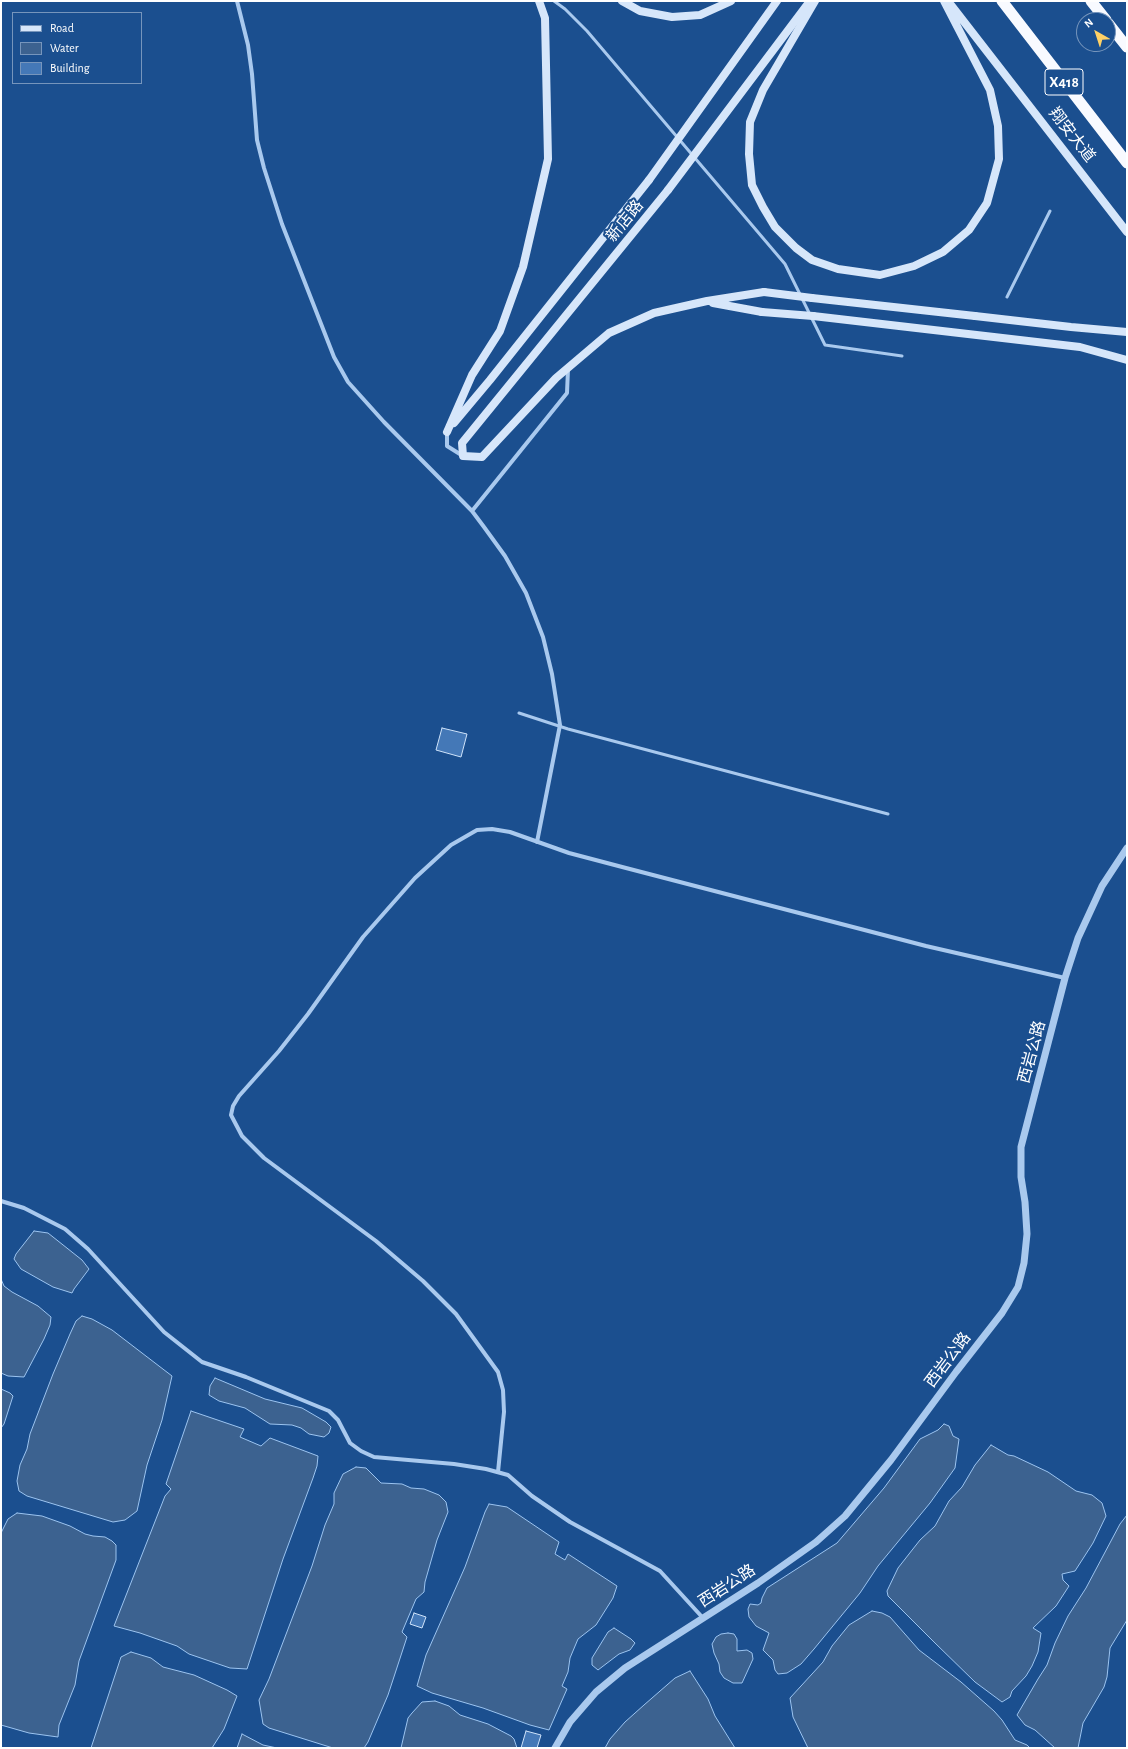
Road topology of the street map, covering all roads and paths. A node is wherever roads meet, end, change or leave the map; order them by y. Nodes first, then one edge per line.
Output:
1 (236, 1) edge
2 (539, 1) edge
3 (544, 1) edge
4 (554, 1) edge
5 (622, 1) edge
6 (731, 1) edge
7 (777, 1) edge
8 (810, 1) edge
9 (815, 1) edge
10 (944, 1) edge
11 (948, 1) edge
12 (1002, 1) edge
13 (1091, 1) edge
14 (1100, 12) edge
15 (545, 18) junction
16 (1116, 33) edge
17 (1127, 47) edge
18 (1127, 163) edge
19 (1050, 211) dead end
20 (1127, 232) edge
21 (1007, 297) dead end
22 (707, 301) junction
23 (1127, 332) edge
24 (902, 356) dead end
25 (1127, 360) edge
26 (568, 367) junction
27 (447, 432) junction
28 (463, 456) junction
29 (472, 511) junction
30 (519, 713) dead end
31 (560, 726) junction
32 (888, 814) dead end
33 (536, 842) junction
34 (1127, 848) edge
35 (1065, 978) junction
36 (1, 1201) edge
37 (498, 1472) junction
38 (703, 1618) junction
39 (555, 1748) edge

1 - 29 street
2 - 15 main road
3 - 15 main road
4 - 24 lane
5 - 6 main road
7 - 27 main road, 新店路, bridge
8 - 28 main road, 新店路, bridge
9 - 10 main road
11 - 20 main road, 翔安大道 / X418
12 - 18 highway, 翔安大道 / X418
13 - 14 highway
15 - 27 main road
16 - 17 highway
19 - 21 lane
22 - 23 main road, bridge
22 - 25 main road, bridge
22 - 26 main road
26 - 28 main road
26 - 29 street
27 - 28 street
29 - 31 street
30 - 31 lane
31 - 32 lane
31 - 33 street
33 - 35 street
33 - 37 street
34 - 35 street, 西岩公路
35 - 38 street, 西岩公路
36 - 37 street
37 - 38 street
38 - 39 street, 西岩公路

